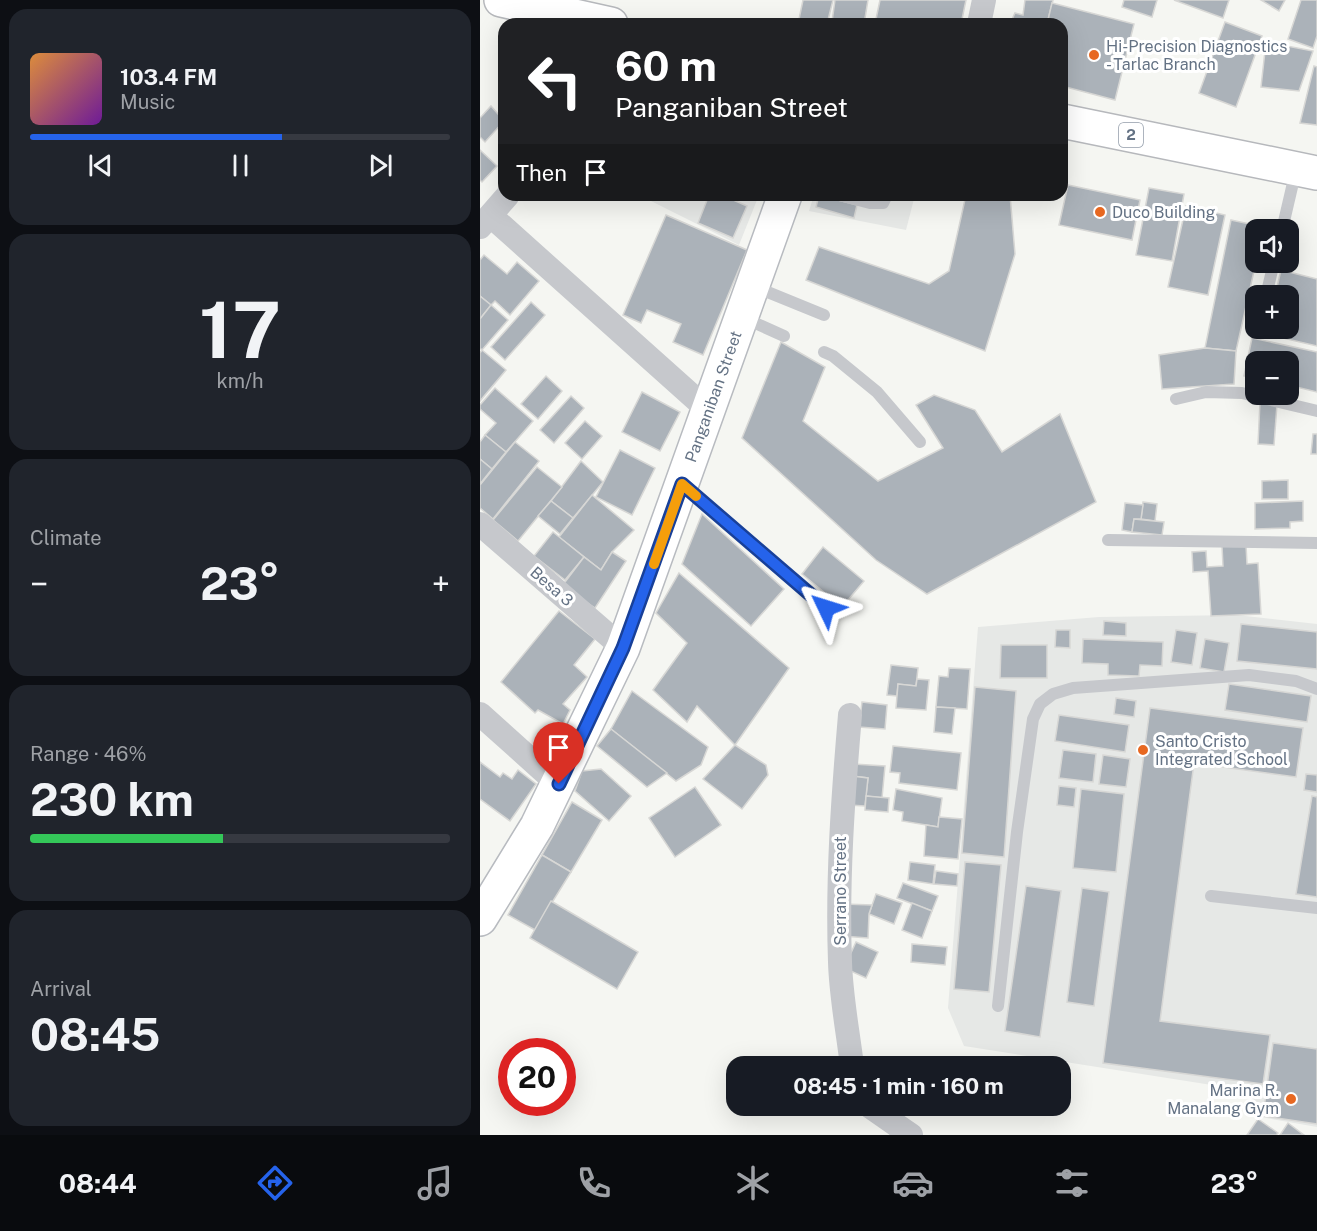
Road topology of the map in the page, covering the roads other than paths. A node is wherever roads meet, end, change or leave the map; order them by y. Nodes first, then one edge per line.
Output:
1 (501, 0) edge
2 (984, 0) edge
3 (584, 18) edge
4 (980, 18) edge
5 (1068, 122) edge
6 (1307, 171) edge
7 (503, 201) edge
8 (783, 201) edge
9 (862, 201) edge
10 (884, 201) edge
11 (1287, 219) edge
12 (485, 222) edge
13 (753, 285) junction
14 (824, 315) dead end
15 (741, 317) junction
16 (784, 336) dead end
17 (824, 352) dead end
18 (1176, 399) dead end
19 (709, 411) junction
20 (1317, 411) edge
21 (921, 442) dead end
22 (682, 484) junction
23 (480, 524) edge
24 (1108, 540) dead end
25 (1317, 543) edge
26 (826, 608) dead end
27 (623, 648) junction
28 (1317, 689) edge
29 (480, 714) edge
30 (850, 715) dead end
31 (559, 784) junction
32 (1211, 896) dead end
33 (484, 902) edge
34 (1317, 908) edge
35 (998, 1006) dead end
36 (851, 1056) edge
37 (883, 1116) edge
38 (911, 1135) edge

1 - 3 main road
2 - 4 street
5 - 6 main road, 2
6 - 11 lane
7 - 12 street
8 - 13 main road, Panganiban Street
9 - 10 lane
12 - 19 street
13 - 14 lane
13 - 15 main road, Panganiban Street
15 - 16 lane
15 - 19 main road, Panganiban Street
17 - 21 lane
18 - 20 lane
19 - 22 main road, Panganiban Street
22 - 26 lane
22 - 27 main road, Panganiban Street
23 - 27 street, Besa 3
24 - 25 lane
27 - 31 main road, Panganiban Street
28 - 35 lane
29 - 31 street
30 - 36 street, Serrano Street
31 - 33 main road, Panganiban Street
32 - 34 lane
37 - 38 street

